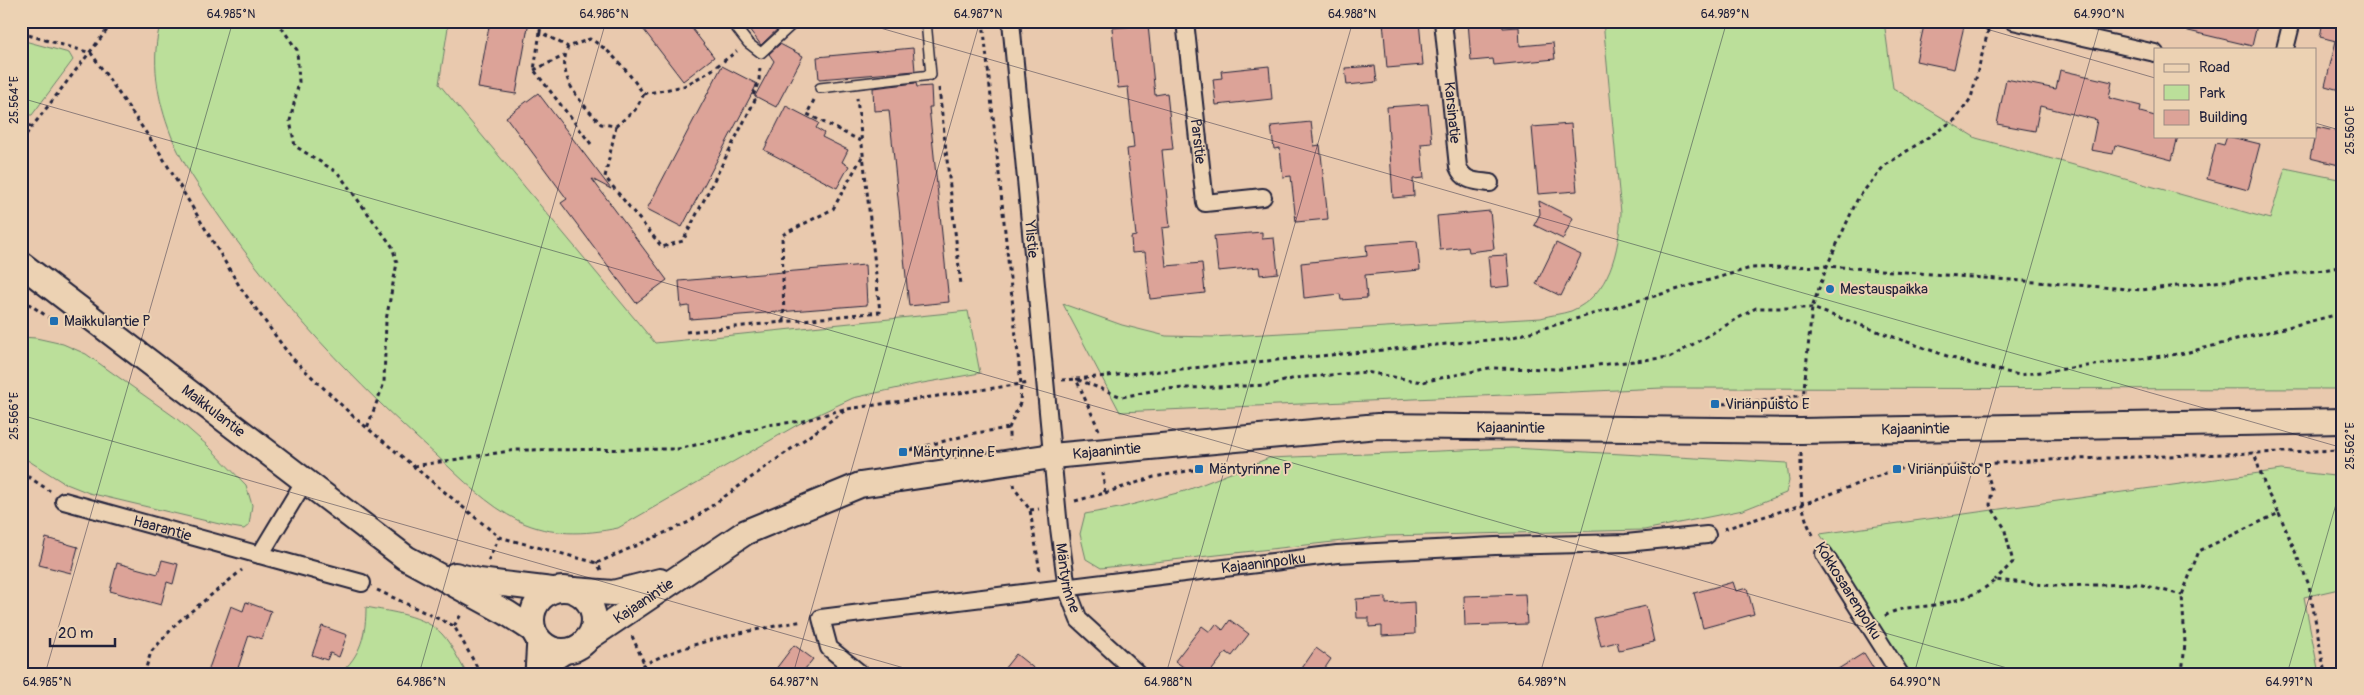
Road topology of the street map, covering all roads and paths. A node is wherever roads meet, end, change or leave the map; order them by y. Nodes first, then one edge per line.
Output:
1 (114, 21) edge
2 (277, 21) edge
3 (541, 21) edge
4 (731, 21) edge
5 (796, 21) edge
6 (926, 21) edge
7 (982, 21) edge
8 (1011, 21) edge
9 (1185, 21) edge
10 (1442, 21) edge
11 (1994, 21) edge
12 (2013, 21) edge
13 (2292, 21) edge
14 (540, 32) junction
15 (21, 33) edge
16 (748, 43) junction
17 (568, 47) junction
18 (2285, 48) edge
19 (91, 53) junction
20 (2154, 53) edge
21 (760, 54) junction
22 (564, 56) junction
23 (534, 70) junction
24 (931, 76) junction
25 (856, 85) junction
26 (820, 88) joint
27 (644, 94) junction
28 (21, 122) edge
29 (616, 126) junction
30 (32, 127) junction
31 (21, 141) edge
32 (862, 141) junction
33 (591, 144) dead end
34 (864, 155) junction
35 (1490, 183) dead end
36 (1263, 196) dead end
37 (21, 264) edge
38 (1827, 266) junction
39 (2343, 266) edge
40 (961, 285) dead end
41 (21, 305) edge
42 (1812, 308) junction
43 (2343, 313) edge
44 (54, 321) dead end
45 (784, 322) junction
46 (686, 332) dead end
47 (1076, 379) junction
48 (1045, 382) junction
49 (1021, 384) junction
50 (1803, 395) junction
51 (1715, 404) dead end
52 (847, 409) junction
53 (2343, 421) edge
54 (367, 428) junction
55 (1009, 428) junction
56 (1801, 430) junction
57 (2343, 450) edge
58 (903, 452) dead end
59 (1101, 452) junction
60 (2254, 452) junction
61 (1052, 456) junction
62 (1010, 462) junction
63 (1984, 464) junction
64 (413, 466) junction
65 (1199, 469) dead end
66 (21, 472) edge
67 (304, 482) junction
68 (1105, 493) junction
69 (64, 501) joint
70 (1802, 505) junction
71 (1057, 506) junction
72 (1030, 510) junction
73 (2279, 513) junction
74 (1707, 535) joint
75 (1824, 554) joint
76 (260, 555) junction
77 (406, 558) junction
78 (597, 562) junction
79 (699, 563) junction
80 (1995, 580) junction
81 (362, 583) joint
82 (1067, 588) junction
83 (563, 590) junction
84 (1043, 592) junction
85 (613, 593) junction
86 (2182, 596) junction
87 (623, 614) junction
88 (821, 618) junction
89 (1870, 626) junction
90 (535, 635) junction
91 (578, 645) junction
92 (644, 663) junction
93 (144, 674) edge
94 (481, 674) edge
95 (536, 674) edge
96 (541, 674) edge
97 (628, 674) edge
98 (861, 674) edge
99 (1138, 674) edge
100 (1900, 674) edge
101 (2182, 674) edge
102 (2324, 674) edge

1 - 19 path
2 - 54 path
3 - 14 path
4 - 16 lane
5 - 21 lane
6 - 24 lane
7 - 49 path
8 - 48 street, Ylistie
9 - 36 street, Parsitie
10 - 35 street, Karsinatie
11 - 38 path, Kokkosaarenpolku
12 - 20 street
13 - 18 street
14 - 17 path
14 - 23 path
15 - 19 path
16 - 21 lane
16 - 27 path
17 - 22 path
17 - 27 path
19 - 30 path
19 - 54 path
21 - 29 path
22 - 23 path
22 - 29 path
23 - 33 path
24 - 25 lane
24 - 40 path
25 - 26 lane
25 - 32 path
26 - 32 path
27 - 29 path
28 - 30 path
30 - 31 path
32 - 34 path
34 - 45 path
34 - 45 path
37 - 67 main road, Maikkulantie
38 - 39 path
38 - 42 path, Kokkosaarenpolku
38 - 47 path
41 - 44 path
42 - 43 path
42 - 47 path
42 - 50 path, Kokkosaarenpolku
45 - 46 path
47 - 48 path
47 - 59 path
48 - 49 path
48 - 61 street, Ylistie
49 - 52 path
49 - 55 path
50 - 51 path
50 - 56 path, Kokkosaarenpolku
52 - 64 path
52 - 78 path
53 - 56 main road, Kajaanintie
54 - 64 path
55 - 58 path
55 - 62 path
56 - 59 main road, Kajaanintie
56 - 70 path, Kokkosaarenpolku
57 - 60 path
59 - 61 main road, Kajaanintie
59 - 68 path
60 - 63 path
60 - 73 path
61 - 62 main road, Kajaanintie
61 - 71 street, Mäntyrinne
62 - 72 path
62 - 79 main road, Kajaanintie
63 - 70 path
63 - 80 path
64 - 78 path
65 - 68 path
66 - 69 path
67 - 76 street
67 - 77 main road, Maikkulantie
68 - 71 path
69 - 76 street, Haarantie
70 - 74 path
70 - 75 path, Kokkosaarenpolku
71 - 72 path
71 - 82 street, Mäntyrinne
72 - 84 path
73 - 86 path
73 - 102 path
74 - 82 street, Kajaaninpolku
75 - 89 street, Kokkosaarenpolku
76 - 81 street, Haarantie
76 - 93 path
77 - 83 main road, Maikkulantie
77 - 90 main road, Maikkulantie
78 - 85 path
79 - 85 main road, Kajaanintie
79 - 87 main road, Kajaanintie
80 - 86 path
80 - 89 path
81 - 94 path
82 - 84 street, Kajaaninpolku
82 - 99 street, Mäntyrinne
83 - 85 main road, Kajaanintie
83 - 90 main road
83 - 91 main road
84 - 88 street, Kajaaninpolku
86 - 101 path
87 - 91 main road, Kajaanintie
87 - 92 path
88 - 92 path
88 - 98 street
89 - 100 street, Kokkosaarenpolku
90 - 91 main road
90 - 95 street
91 - 96 street, Kajaanintie
92 - 97 path

